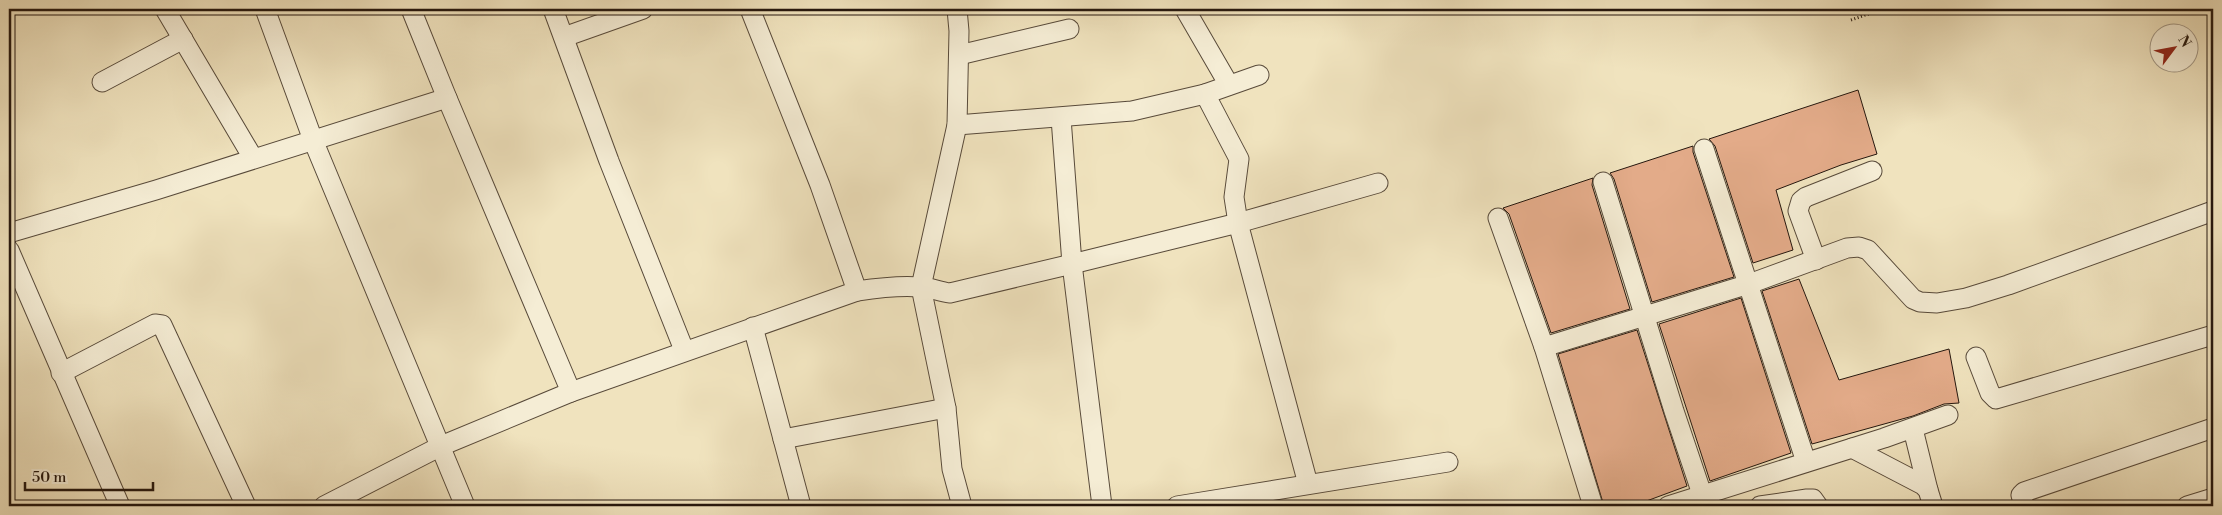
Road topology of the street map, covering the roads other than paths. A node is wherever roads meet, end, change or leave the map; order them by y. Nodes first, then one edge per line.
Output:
1 (165, 9) edge
2 (265, 9) edge
3 (411, 9) edge
4 (554, 9) edge
5 (643, 9) edge
6 (750, 9) edge
7 (957, 9) edge
8 (1185, 9) edge
9 (1069, 29) dead end
10 (564, 37) junction
11 (183, 39) junction
12 (959, 55) junction
13 (1259, 75) dead end
14 (102, 82) dead end
15 (1229, 85) junction
16 (1205, 94) junction
17 (446, 98) junction
18 (1062, 118) junction
19 (957, 125) junction
20 (313, 140) junction
21 (1704, 148) dead end
22 (253, 158) junction
23 (1872, 171) dead end
24 (1603, 182) dead end
25 (1378, 183) dead end
26 (2213, 211) edge
27 (1498, 218) dead end
28 (1238, 223) junction
29 (9, 233) edge
30 (9, 250) edge
31 (1816, 260) junction
32 (1072, 264) junction
33 (1749, 284) junction
34 (921, 286) junction
35 (857, 291) junction
36 (1646, 316) junction
37 (753, 328) junction
38 (2213, 335) edge
39 (1544, 347) junction
40 (684, 350) junction
41 (1976, 357) dead end
42 (62, 373) junction
43 (571, 392) junction
44 (946, 408) junction
45 (1948, 415) dead end
46 (1913, 428) junction
47 (2213, 428) edge
48 (782, 439) junction
49 (441, 446) junction
50 (1852, 448) junction
51 (1448, 462) dead end
52 (1806, 462) junction
53 (1308, 484) junction
54 (1930, 498) edge
55 (2213, 498) edge
56 (1704, 500) edge
57 (329, 505) edge
58 (120, 506) edge
59 (246, 506) edge
60 (465, 506) edge
61 (801, 506) edge
62 (962, 506) edge
63 (1102, 506) edge
64 (1176, 506) edge
65 (1593, 506) edge
66 (1668, 506) edge
67 (1760, 506) edge
68 (1818, 506) edge
69 (2024, 506) edge
70 (2187, 506) edge

1 - 11 street
2 - 20 street
3 - 17 street
4 - 10 street
5 - 10 street
6 - 35 street
7 - 12 street
8 - 15 street
9 - 12 street
10 - 40 street
11 - 14 street
11 - 22 street
12 - 19 street
13 - 15 street
15 - 16 street
16 - 18 street
16 - 28 street
17 - 20 street
17 - 43 street
18 - 19 street
18 - 32 street
19 - 34 street
20 - 22 street
20 - 49 street
21 - 33 street
22 - 29 street
23 - 31 street
24 - 36 street
25 - 28 street
26 - 31 street
27 - 39 street
28 - 32 street
28 - 53 street
30 - 42 street
31 - 33 street
32 - 34 street
32 - 63 street
33 - 36 street
33 - 52 street
34 - 35 street
34 - 44 street
35 - 37 street
36 - 39 street
36 - 56 street
37 - 40 street
37 - 48 street
38 - 41 street
39 - 65 street
40 - 43 street
42 - 58 street
42 - 59 street
43 - 49 street
44 - 48 street
44 - 62 street
45 - 46 street
46 - 50 street
46 - 54 street
47 - 69 street
48 - 61 street
49 - 57 street
49 - 60 street
50 - 52 street
50 - 54 street
51 - 53 street
52 - 56 street
53 - 64 street
55 - 70 street
56 - 66 street
67 - 68 street

